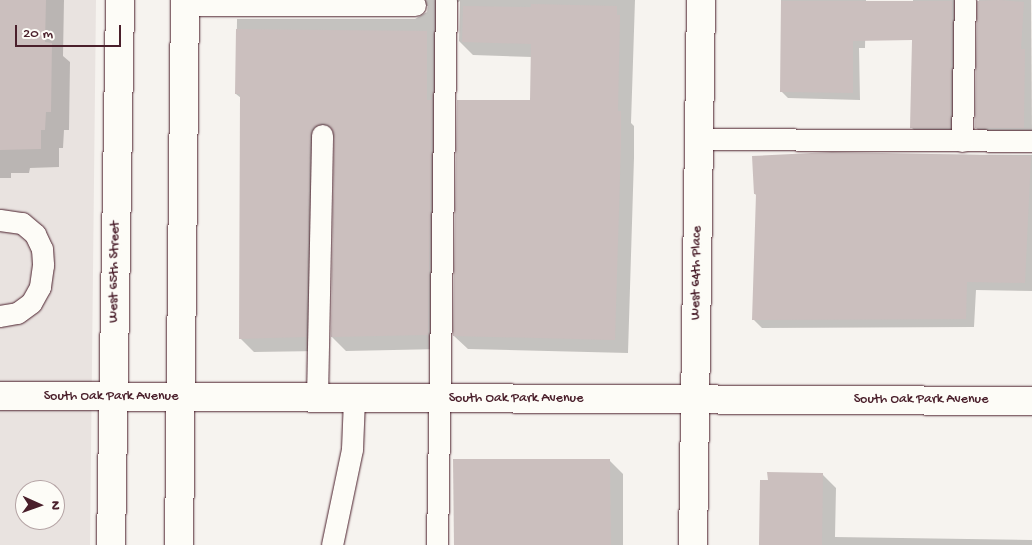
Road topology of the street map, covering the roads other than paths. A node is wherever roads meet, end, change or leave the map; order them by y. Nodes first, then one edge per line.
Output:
1 (120, 0) edge
2 (446, 0) edge
3 (701, 0) edge
4 (965, 0) edge
5 (185, 2) edge
6 (415, 5) dead end
7 (322, 135) dead end
8 (699, 139) junction
9 (962, 141) junction
10 (1032, 141) edge
11 (0, 220) edge
12 (0, 316) edge
13 (0, 396) edge
14 (112, 397) junction
15 (181, 397) junction
16 (695, 398) junction
17 (318, 399) junction
18 (354, 399) junction
19 (439, 400) junction
20 (1032, 401) edge
21 (111, 545) edge
22 (179, 545) edge
23 (332, 545) edge
24 (437, 545) edge
25 (694, 545) edge

1 - 14 street, West 65th Street
2 - 19 lane
3 - 8 street, West 64th Place
4 - 9 lane
5 - 6 lane
5 - 15 street
7 - 17 lane
8 - 9 lane
8 - 16 street, West 64th Place
9 - 10 lane
11 - 12 lane
13 - 14 street, South Oak Park Avenue
14 - 15 street, South Oak Park Avenue
14 - 21 street, West 65th Street
15 - 17 street, South Oak Park Avenue
15 - 22 street
16 - 19 street, South Oak Park Avenue
16 - 20 street, South Oak Park Avenue
16 - 25 street, West 64th Place
17 - 18 street, South Oak Park Avenue
18 - 19 street, South Oak Park Avenue
18 - 23 lane
19 - 24 lane

